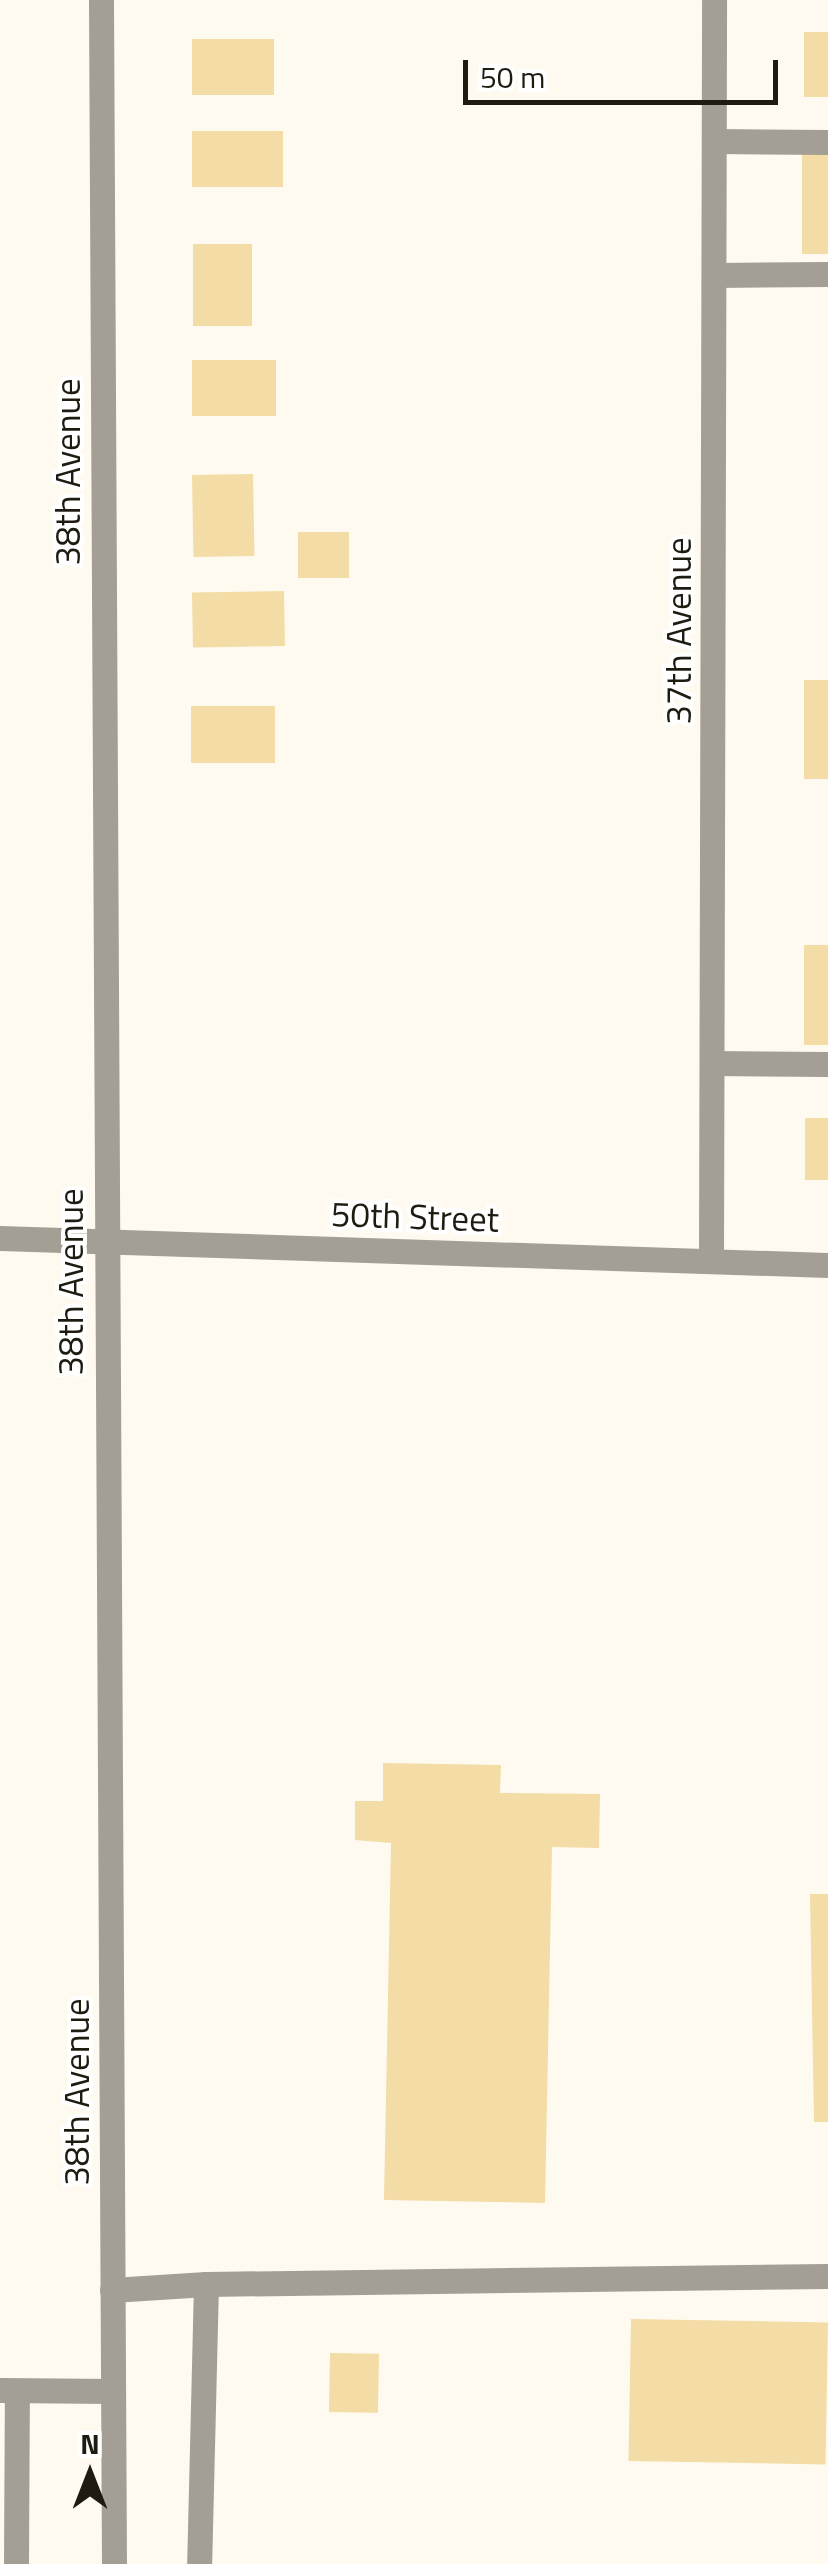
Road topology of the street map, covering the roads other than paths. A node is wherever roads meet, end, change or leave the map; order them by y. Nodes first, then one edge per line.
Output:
1 (101, 0) edge
2 (714, 0) edge
3 (714, 141) junction
4 (828, 142) edge
5 (828, 274) edge
6 (714, 275) junction
7 (712, 1063) junction
8 (828, 1064) edge
9 (0, 1238) edge
10 (104, 1240) junction
11 (712, 1262) junction
12 (828, 1265) edge
13 (828, 2276) edge
14 (206, 2284) junction
15 (112, 2290) junction
16 (8, 2391) edge
17 (112, 2392) junction
18 (16, 2564) edge
19 (114, 2564) edge
20 (199, 2564) edge

1 - 10 street, 38th Avenue
2 - 3 street, 37th Avenue
3 - 4 street
3 - 6 street, 37th Avenue
5 - 6 street
6 - 7 street, 37th Avenue
7 - 8 street
7 - 11 street, 37th Avenue
9 - 10 street, 50th Street
10 - 11 street, 50th Street
10 - 15 street, 38th Avenue
11 - 12 street, 50th Street
13 - 14 street
14 - 15 street
14 - 20 street
15 - 17 street, 38th Avenue
16 - 17 street
16 - 18 street
17 - 19 street, 38th Avenue

